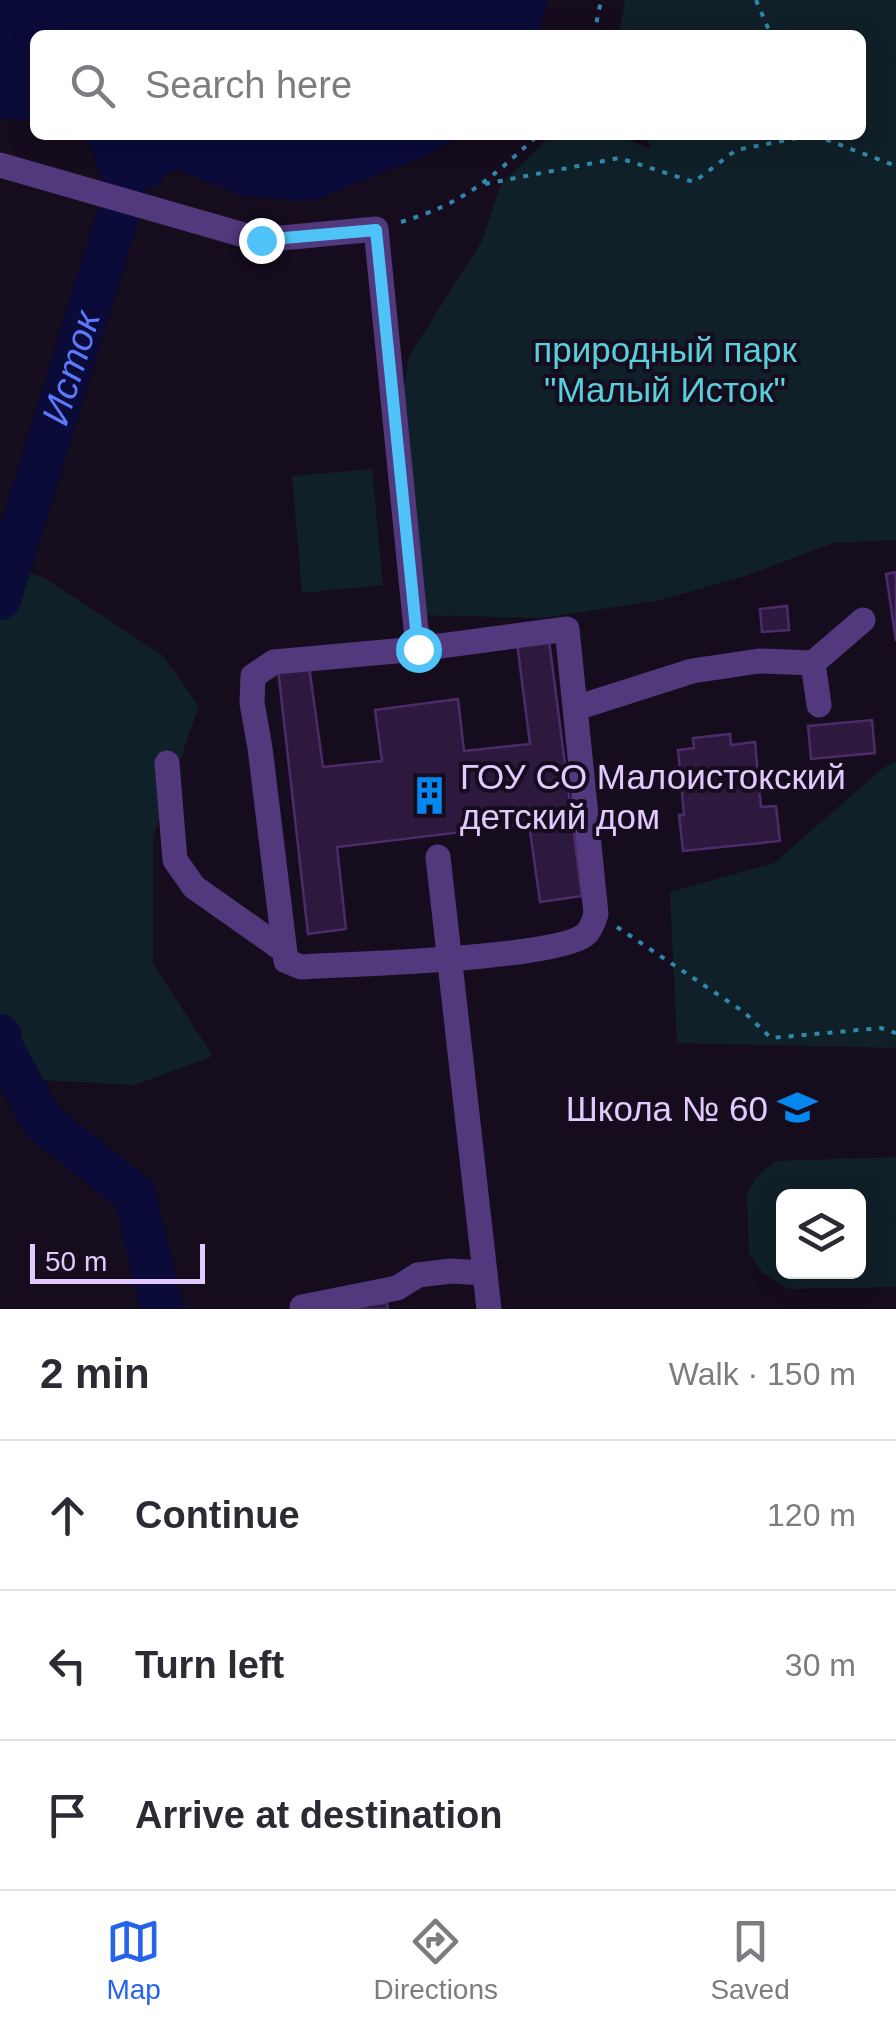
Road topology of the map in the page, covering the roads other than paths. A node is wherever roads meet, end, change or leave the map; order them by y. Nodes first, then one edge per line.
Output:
1 (0, 165) edge
2 (864, 620) dead end
3 (418, 649) junction
4 (814, 663) junction
5 (819, 705) dead end
6 (576, 708) junction
7 (167, 763) dead end
8 (438, 857) dead end
9 (282, 949) junction
10 (449, 959) junction
11 (485, 1273) junction
12 (302, 1307) edge
13 (490, 1309) edge

1 - 3 lane
2 - 4 lane
3 - 6 lane
3 - 9 lane
4 - 5 lane
4 - 6 lane
6 - 10 lane
7 - 9 lane
8 - 10 lane
9 - 10 lane
10 - 11 lane
11 - 12 lane
11 - 13 lane

